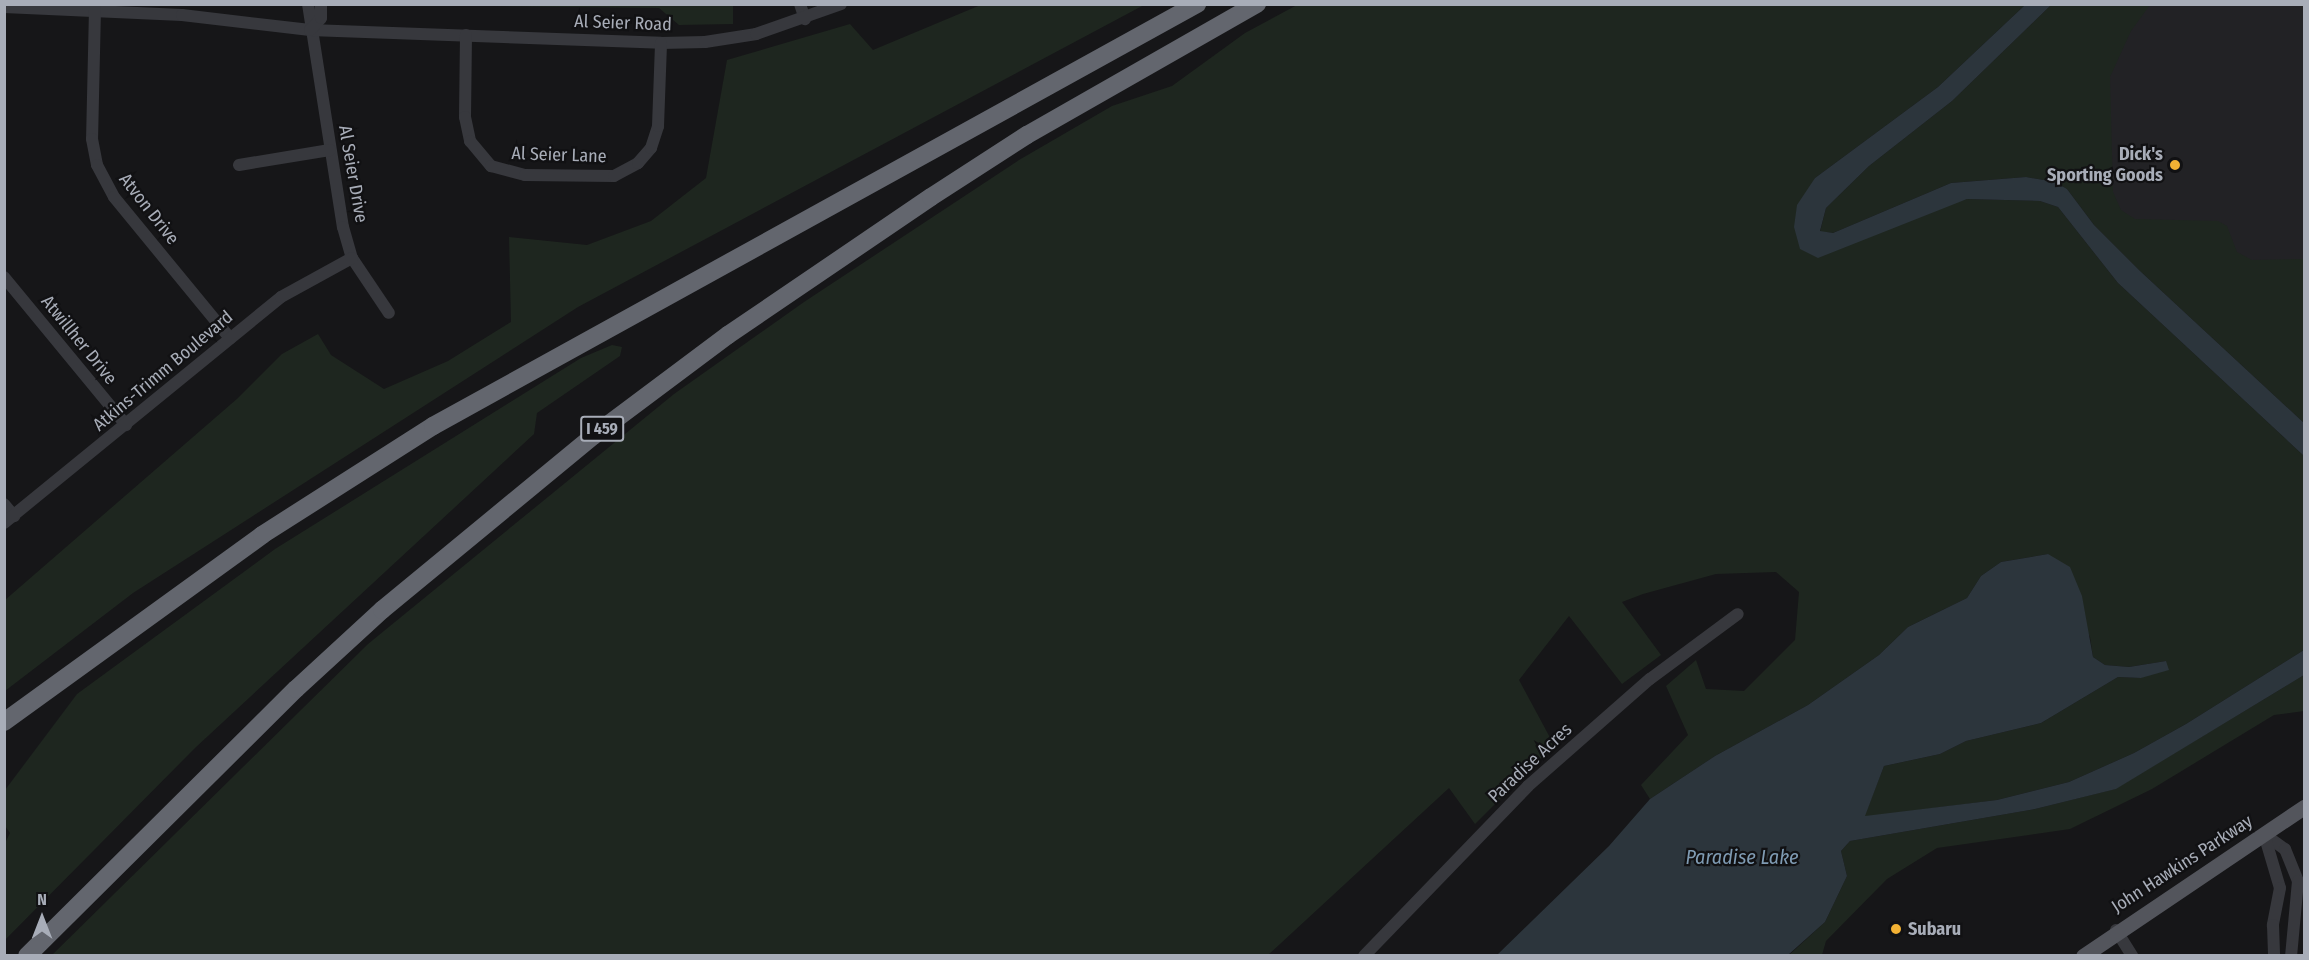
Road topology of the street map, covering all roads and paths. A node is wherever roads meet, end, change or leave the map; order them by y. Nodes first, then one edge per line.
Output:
1 (308, 4) edge
2 (321, 4) edge
3 (800, 4) edge
4 (841, 4) edge
5 (1197, 4) edge
6 (1257, 4) edge
7 (4, 7) edge
8 (95, 9) junction
9 (805, 19) junction
10 (310, 30) junction
11 (466, 35) junction
12 (661, 43) junction
13 (330, 150) junction
14 (239, 165) dead end
15 (352, 258) junction
16 (4, 277) edge
17 (389, 313) dead end
18 (230, 338) junction
19 (126, 425) junction
20 (4, 504) edge
21 (9, 520) edge
22 (1738, 614) dead end
23 (4, 722) edge
24 (2304, 807) edge
25 (2264, 834) junction
26 (2116, 930) junction
27 (27, 956) edge
28 (1364, 956) edge
29 (2083, 956) edge
30 (2132, 956) edge
31 (2274, 956) edge
32 (2291, 956) edge

1 - 10 street, Al Seier Drive
2 - 10 street
3 - 9 street
4 - 9 street, Al Seier Road
5 - 23 highway
6 - 27 highway, I 459
7 - 8 street, Al Seier Road
8 - 10 street, Al Seier Road
8 - 18 street, Atvon Drive
9 - 12 street, Al Seier Road
10 - 11 street, Al Seier Road
10 - 13 street, Al Seier Drive
11 - 12 street, Al Seier Road
11 - 12 street, Al Seier Lane
13 - 14 street
13 - 15 street, Al Seier Drive
15 - 17 street, Al Seier Drive
15 - 18 street, Atkins-Trimm Boulevard
16 - 19 street, Atwillher Drive
18 - 19 street, Atkins-Trimm Boulevard
19 - 21 street, Atkins-Trimm Boulevard
20 - 21 street
22 - 28 street, Paradise Acres
24 - 25 main road, John Hawkins Parkway
25 - 26 main road, John Hawkins Parkway
25 - 31 street
25 - 32 street
26 - 29 main road, John Hawkins Parkway
26 - 30 street

